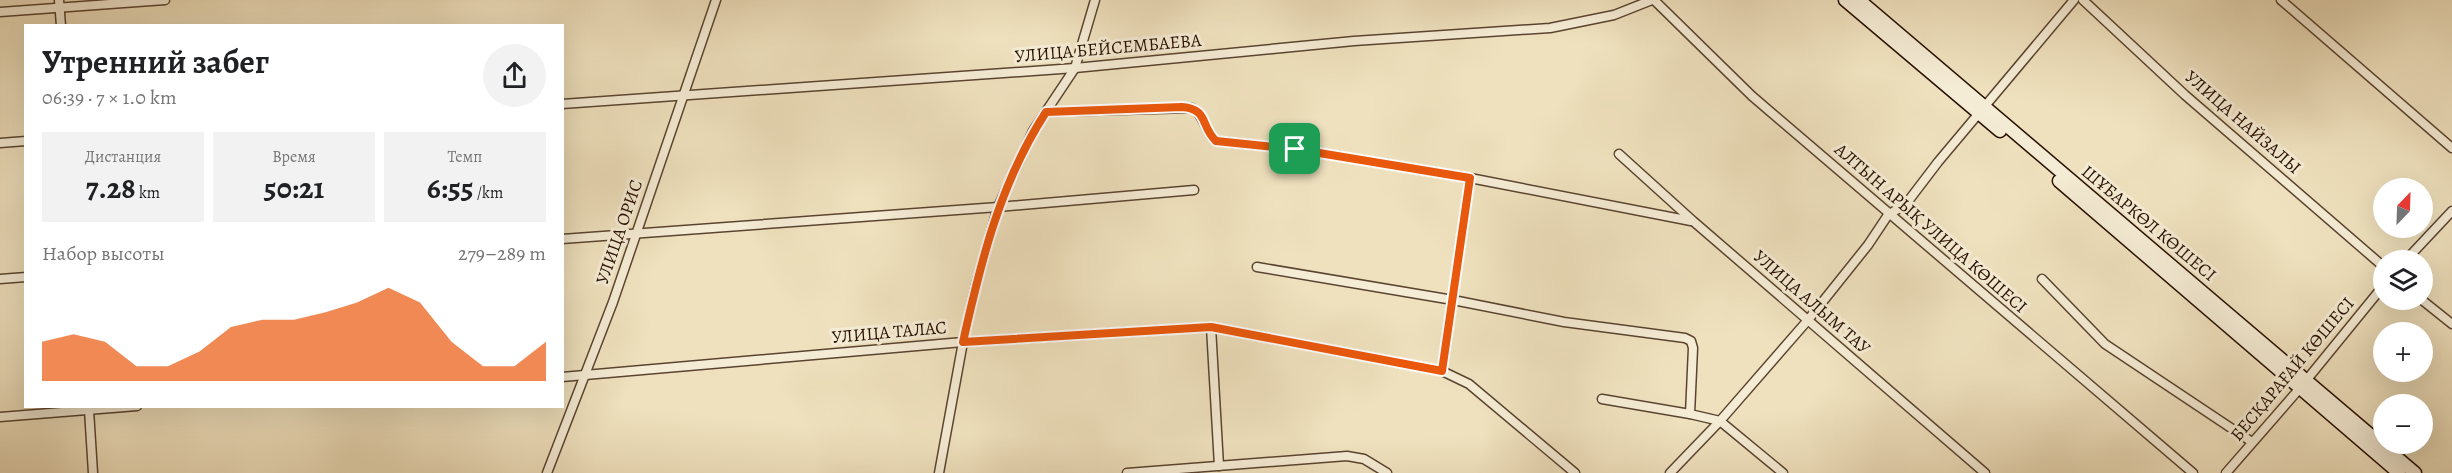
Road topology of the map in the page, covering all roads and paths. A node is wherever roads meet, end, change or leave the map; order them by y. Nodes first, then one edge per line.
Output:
1 (165, 0) edge
2 (716, 0) edge
3 (1095, 0) edge
4 (1653, 0) edge
5 (1845, 0) edge
6 (1859, 0) edge
7 (2074, 0) edge
8 (2082, 0) edge
9 (2281, 0) edge
10 (59, 4) edge
11 (0, 12) edge
12 (60, 24) edge
13 (1075, 68) junction
14 (684, 96) junction
15 (564, 104) edge
16 (1981, 110) junction
17 (1046, 112) junction
18 (24, 141) edge
19 (0, 143) edge
20 (2452, 148) edge
21 (1619, 154) dead end
22 (1470, 178) junction
23 (1194, 190) dead end
24 (998, 207) junction
25 (2452, 211) edge
26 (1888, 215) junction
27 (1693, 221) junction
28 (636, 234) junction
29 (564, 239) edge
30 (2415, 250) edge
31 (2373, 257) edge
32 (1257, 267) dead end
33 (24, 277) edge
34 (0, 279) edge
35 (2042, 279) dead end
36 (2373, 298) edge
37 (1453, 300) junction
38 (2433, 309) edge
39 (1808, 320) junction
40 (2452, 324) edge
41 (1211, 327) junction
42 (963, 342) junction
43 (1442, 371) junction
44 (584, 375) junction
45 (564, 377) edge
46 (2303, 384) junction
47 (1602, 399) dead end
48 (113, 408) edge
49 (89, 410) junction
50 (1690, 414) junction
51 (0, 417) edge
52 (1720, 421) junction
53 (2252, 442) junction
54 (1219, 465) junction
55 (93, 473) edge
56 (546, 473) edge
57 (939, 473) edge
58 (1127, 473) edge
59 (1387, 473) edge
60 (1575, 473) edge
61 (1671, 473) edge
62 (1784, 473) edge
63 (1985, 473) edge
64 (2193, 473) edge
65 (2226, 473) edge
66 (2399, 473) edge
67 (2415, 473) edge

1 - 10 street
2 - 14 street, УЛИЦА ОРИС
3 - 13 street
4 - 13 street, УЛИЦА БЕЙСЕМБАЕВА
4 - 26 street, АЛТЫН АРЫҚ УЛИЦА КӨШЕСІ
5 - 16 street, ШҰБАРКӨЛ КӨШЕСІ
6 - 16 street, ШҰБАРКӨЛ КӨШЕСІ
7 - 16 street
8 - 31 street, УЛИЦА НАЙЗАЛЫ
9 - 20 street
10 - 11 street
10 - 12 street
13 - 14 street, УЛИЦА БЕЙСЕМБАЕВА
13 - 17 street
14 - 15 street, УЛИЦА БЕЙСЕМБАЕВА
14 - 28 street, УЛИЦА ОРИС
16 - 26 street
16 - 46 street, ШҰБАРКӨЛ КӨШЕСІ
17 - 22 street
17 - 24 street
18 - 19 street
21 - 27 street, УЛИЦА АЛЫМ ТАУ
22 - 27 street
22 - 37 street
23 - 24 street
24 - 28 street
24 - 42 street
25 - 30 street
26 - 39 street
26 - 64 street, АЛТЫН АРЫҚ УЛИЦА КӨШЕСІ
27 - 39 street, УЛИЦА АЛЫМ ТАУ
28 - 29 street
28 - 44 street, УЛИЦА ОРИС
32 - 37 street
33 - 34 street
35 - 53 street
36 - 46 street, БЕСҚАРАҒАЙ КӨШЕСІ
37 - 43 street
37 - 50 street
38 - 40 street
39 - 52 street
39 - 63 street, УЛИЦА АЛЫМ ТАУ
41 - 42 street, УЛИЦА ТАЛАС
41 - 43 street, УЛИЦА ТАЛАС
41 - 54 street
42 - 44 street, УЛИЦА ТАЛАС
42 - 57 street
43 - 60 street, УЛИЦА ТАЛАС
44 - 45 street, УЛИЦА ТАЛАС
44 - 56 street, УЛИЦА ОРИС
46 - 53 street, БЕСҚАРАҒАЙ КӨШЕСІ
46 - 66 street, ШҰБАРКӨЛ КӨШЕСІ
46 - 67 street, ШҰБАРКӨЛ КӨШЕСІ
47 - 50 street
48 - 49 street
49 - 51 street
49 - 55 street
50 - 52 street
52 - 61 street
52 - 62 street
53 - 65 street, БЕСҚАРАҒАЙ КӨШЕСІ
54 - 58 street
54 - 59 street

